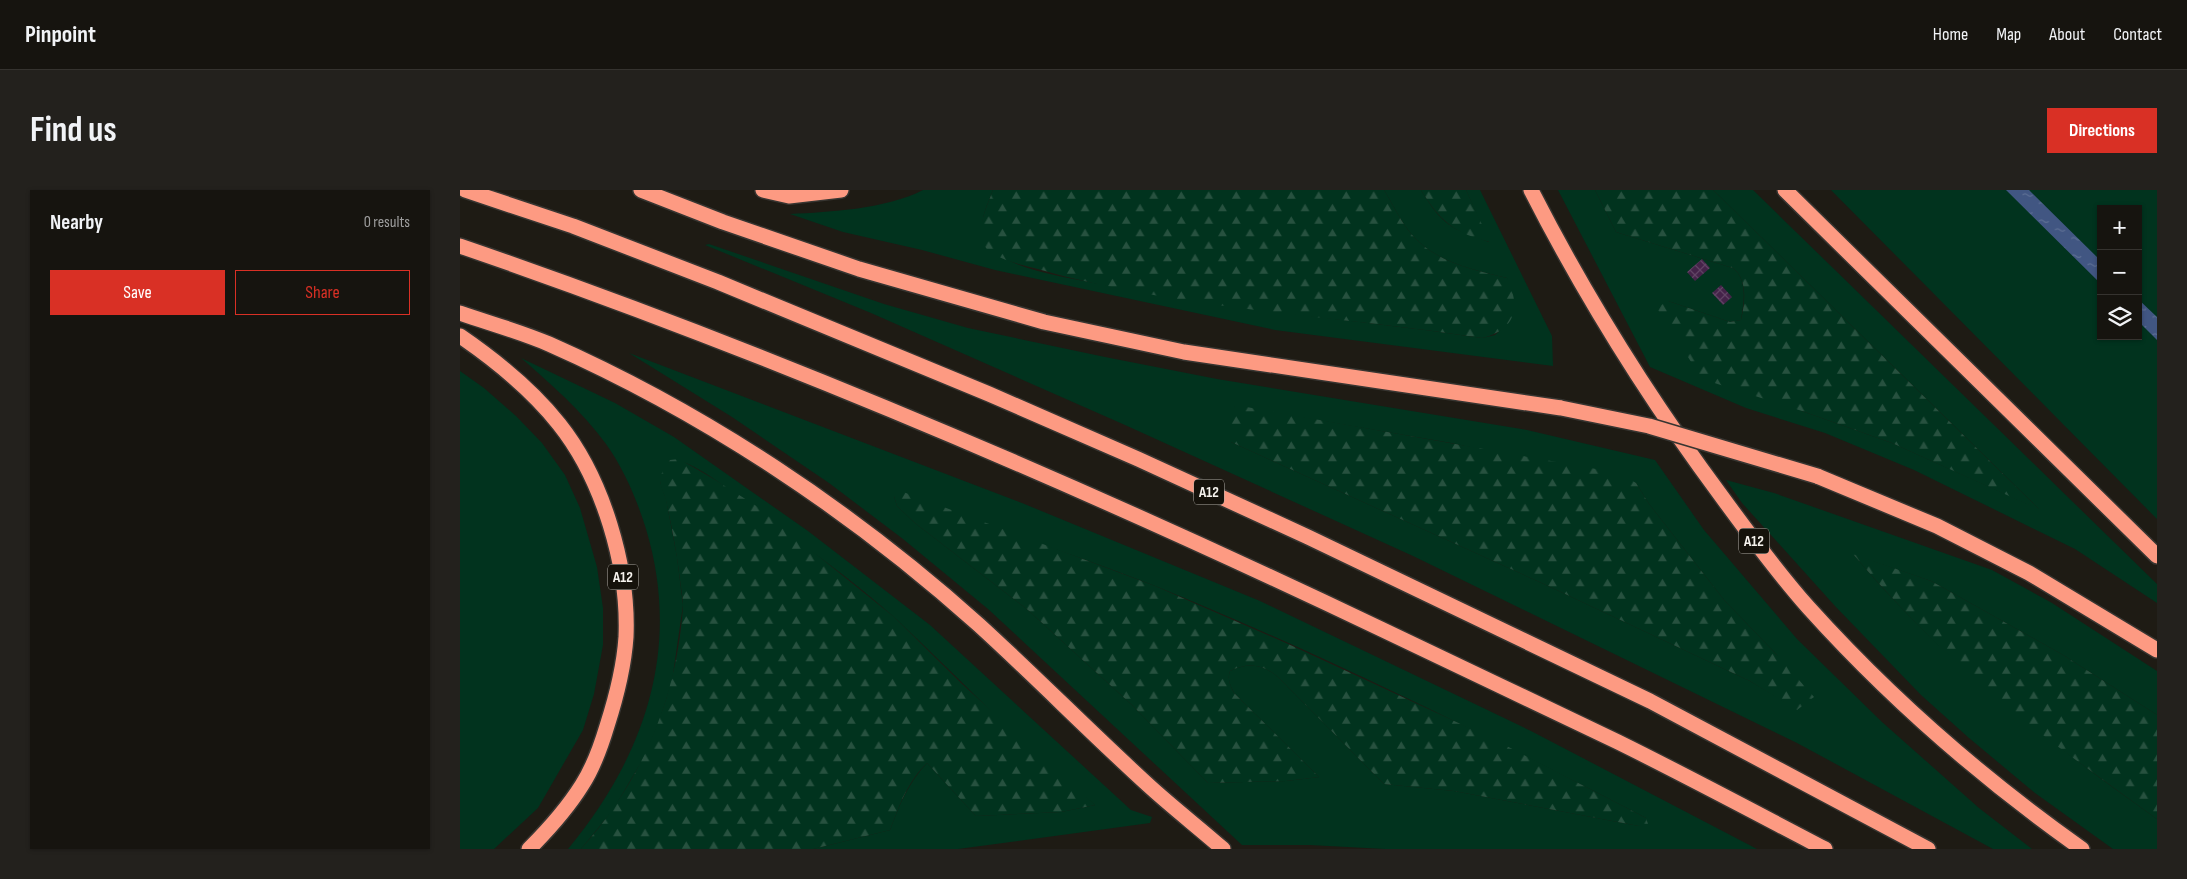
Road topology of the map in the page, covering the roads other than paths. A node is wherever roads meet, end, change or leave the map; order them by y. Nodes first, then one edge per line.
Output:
1 (465, 190) edge
2 (641, 190) edge
3 (763, 190) edge
4 (841, 190) edge
5 (1531, 190) edge
6 (1785, 190) edge
7 (460, 246) edge
8 (460, 313) edge
9 (460, 336) edge
10 (2157, 556) edge
11 (2157, 650) edge
12 (529, 849) edge
13 (1223, 849) edge
14 (1825, 849) edge
15 (1928, 849) edge
16 (2082, 849) edge

1 - 15 highway, A12
2 - 11 highway, bridge
3 - 4 highway
5 - 16 highway, A12
6 - 10 highway
7 - 14 highway
8 - 13 highway
9 - 12 highway, A12

